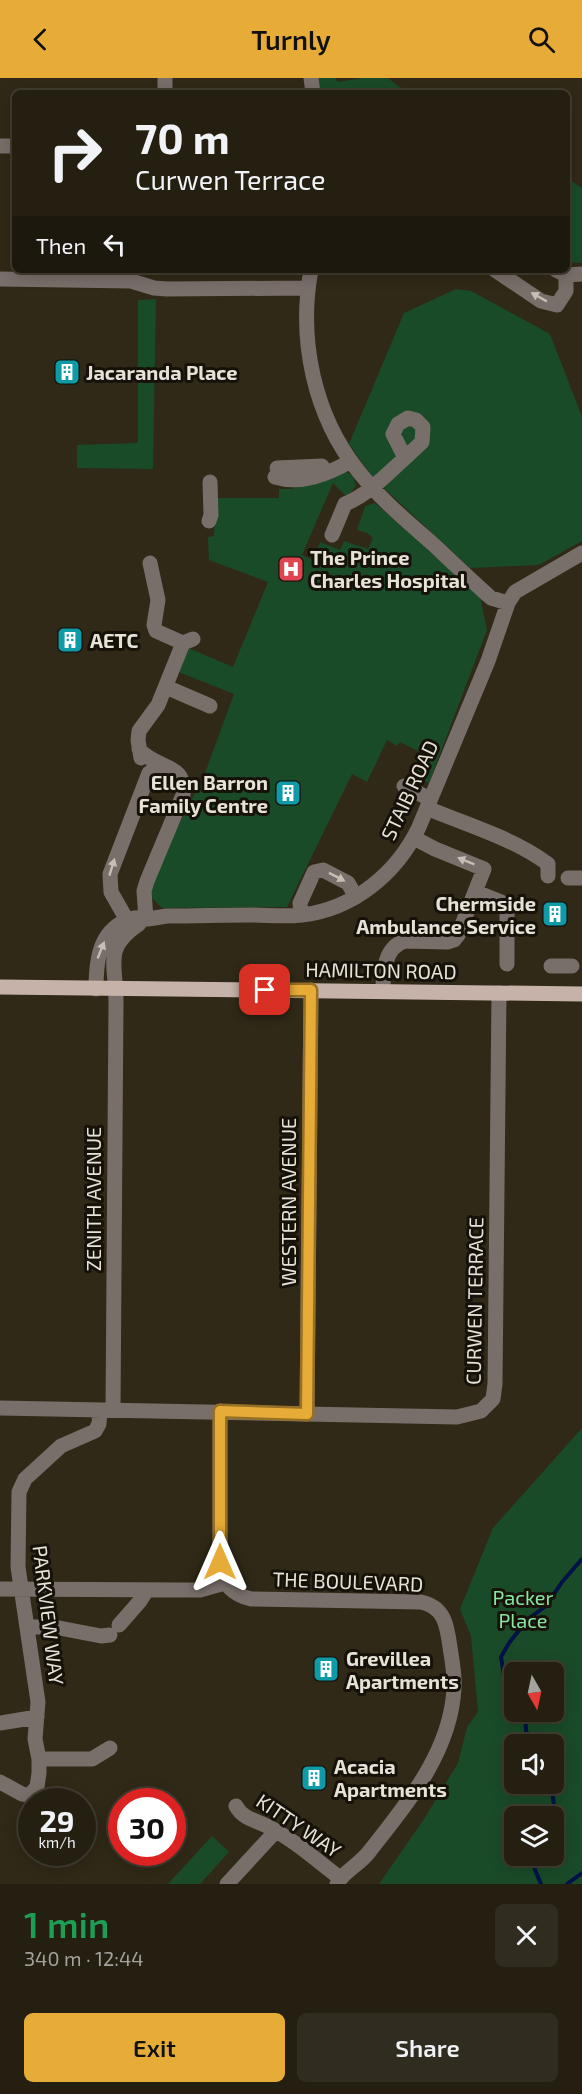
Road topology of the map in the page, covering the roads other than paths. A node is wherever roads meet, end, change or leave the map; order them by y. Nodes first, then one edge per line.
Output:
1 (310, 273) edge
2 (499, 273) edge
3 (568, 273) edge
4 (0, 279) edge
5 (307, 288) junction
6 (347, 456) junction
7 (405, 458) dead end
8 (276, 472) dead end
9 (210, 482) dead end
10 (372, 488) junction
11 (209, 521) dead end
12 (332, 535) dead end
13 (582, 554) edge
14 (150, 563) dead end
15 (508, 603) junction
16 (166, 687) junction
17 (210, 706) dead end
18 (139, 749) junction
19 (167, 767) junction
20 (145, 785) junction
21 (404, 786) dead end
22 (429, 804) junction
23 (414, 838) junction
24 (548, 876) dead end
25 (476, 892) junction
26 (356, 897) junction
27 (302, 915) junction
28 (146, 919) junction
29 (129, 925) junction
30 (507, 964) dead end
31 (551, 966) dead end
32 (572, 966) dead end
33 (0, 987) edge
34 (96, 989) junction
35 (116, 989) junction
36 (311, 990) junction
37 (383, 991) junction
38 (499, 993) junction
39 (582, 994) edge
40 (0, 1408) edge
41 (106, 1410) junction
42 (220, 1411) junction
43 (307, 1414) junction
44 (225, 1583) junction
45 (0, 1589) edge
46 (20, 1590) junction
47 (147, 1590) junction
48 (28, 1627) junction
49 (37, 1717) junction
50 (0, 1723) edge
51 (110, 1748) dead end
52 (39, 1759) junction
53 (0, 1782) edge
54 (236, 1806) dead end
55 (276, 1831) junction
56 (339, 1881) edge
57 (227, 1884) edge

1 - 5 street
3 -> 2 street
4 - 5 street
5 - 6 street
6 - 8 street
6 - 10 street
7 - 10 street
9 - 11 street
10 - 12 street
10 - 15 street
13 - 15 street, STAIB ROAD
14 - 16 street
15 - 22 street, STAIB ROAD
16 - 17 street
16 - 18 street
18 - 19 street
18 - 20 street
19 - 20 street
19 - 28 street
29 -> 20 street
21 - 22 street
22 - 23 street, STAIB ROAD
22 - 24 street
25 -> 23 street
23 - 26 street, STAIB ROAD
25 - 30 street
25 - 37 street
26 - 27 street, STAIB ROAD
27 -> 26 street
27 - 28 street, STAIB ROAD
28 - 29 street, STAIB ROAD
34 -> 29 street, STAIB ROAD
29 - 35 street, STAIB ROAD
31 - 32 street
33 - 34 main road, HAMILTON ROAD
34 - 35 main road, HAMILTON ROAD
35 - 36 main road, HAMILTON ROAD
35 - 41 street, ZENITH AVENUE
36 - 37 main road, HAMILTON ROAD
36 - 43 street, WESTERN AVENUE
37 - 38 main road, HAMILTON ROAD
38 - 39 main road, HAMILTON ROAD
38 - 43 street, CURWEN TERRACE
40 - 41 street, CURWEN TERRACE
41 - 42 street, CURWEN TERRACE
41 - 46 street, PARKVIEW WAY
42 - 43 street, CURWEN TERRACE
42 - 44 street
44 - 47 street
44 - 56 street, THE BOULEVARD
45 - 46 street
46 - 47 street
46 - 48 street, PARKVIEW WAY
47 - 48 street
48 - 49 street, PARKVIEW WAY
49 - 50 street
49 - 52 street, PARKVIEW WAY
51 - 52 street
52 - 53 street, PARKVIEW WAY
54 - 55 street, KITTY WAY
55 - 56 street, KITTY WAY
55 - 57 street

